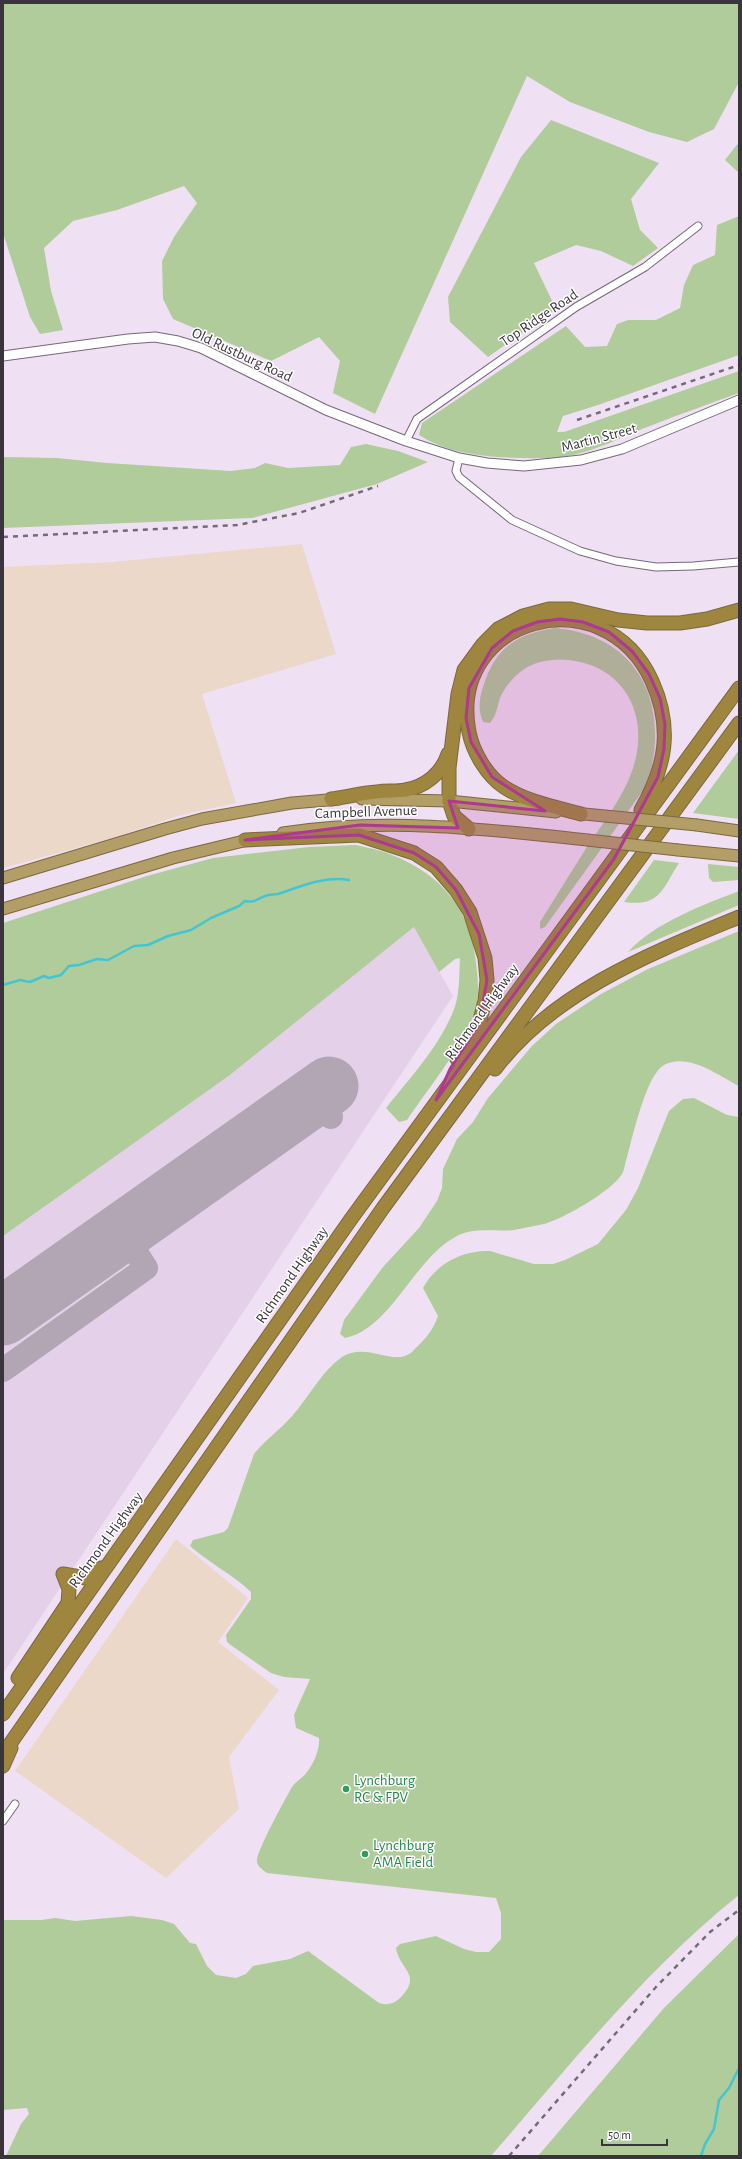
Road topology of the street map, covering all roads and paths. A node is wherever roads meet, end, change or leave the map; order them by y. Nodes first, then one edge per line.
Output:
1 (698, 226) dead end
2 (3, 356) edge
3 (739, 400) edge
4 (406, 441) junction
5 (459, 458) junction
6 (739, 562) edge
7 (739, 610) edge
8 (739, 688) edge
9 (739, 723) edge
10 (452, 741) junction
11 (331, 799) junction
12 (449, 801) junction
13 (581, 814) junction
14 (469, 829) junction
15 (739, 831) edge
16 (245, 840) junction
17 (739, 856) edge
18 (614, 859) junction
19 (3, 878) edge
20 (3, 909) edge
21 (737, 917) edge
22 (436, 1100) junction
23 (423, 1154) junction
24 (112, 1559) junction
25 (3, 1700) edge
26 (3, 1714) edge
27 (13, 1740) junction
28 (3, 1754) edge
29 (3, 1766) edge
30 (15, 1804) dead end
31 (3, 1821) edge

1 - 4 street, Top Ridge Road
2 - 4 street, Old Rustburg Road
3 - 5 street, Martin Street
4 - 5 street, Old Rustburg Road
5 - 6 street
7 - 10 highway
8 - 18 highway
9 - 23 highway
10 - 11 highway
10 - 12 highway
11 - 12 highway, Campbell Avenue
11 - 19 highway, Campbell Avenue
12 - 13 highway, Campbell Avenue
12 - 14 highway
13 - 15 highway, Campbell Avenue, bridge
13 - 18 highway
14 - 16 highway, Campbell Avenue
14 - 17 highway, Campbell Avenue, bridge
16 - 20 highway, Campbell Avenue
16 - 22 highway
18 - 22 highway, Richmond Highway
21 - 23 highway
22 - 24 highway, Richmond Highway
23 - 27 highway
24 - 25 highway
24 - 26 highway, Richmond Highway
27 - 28 highway
27 - 29 highway
30 - 31 street

